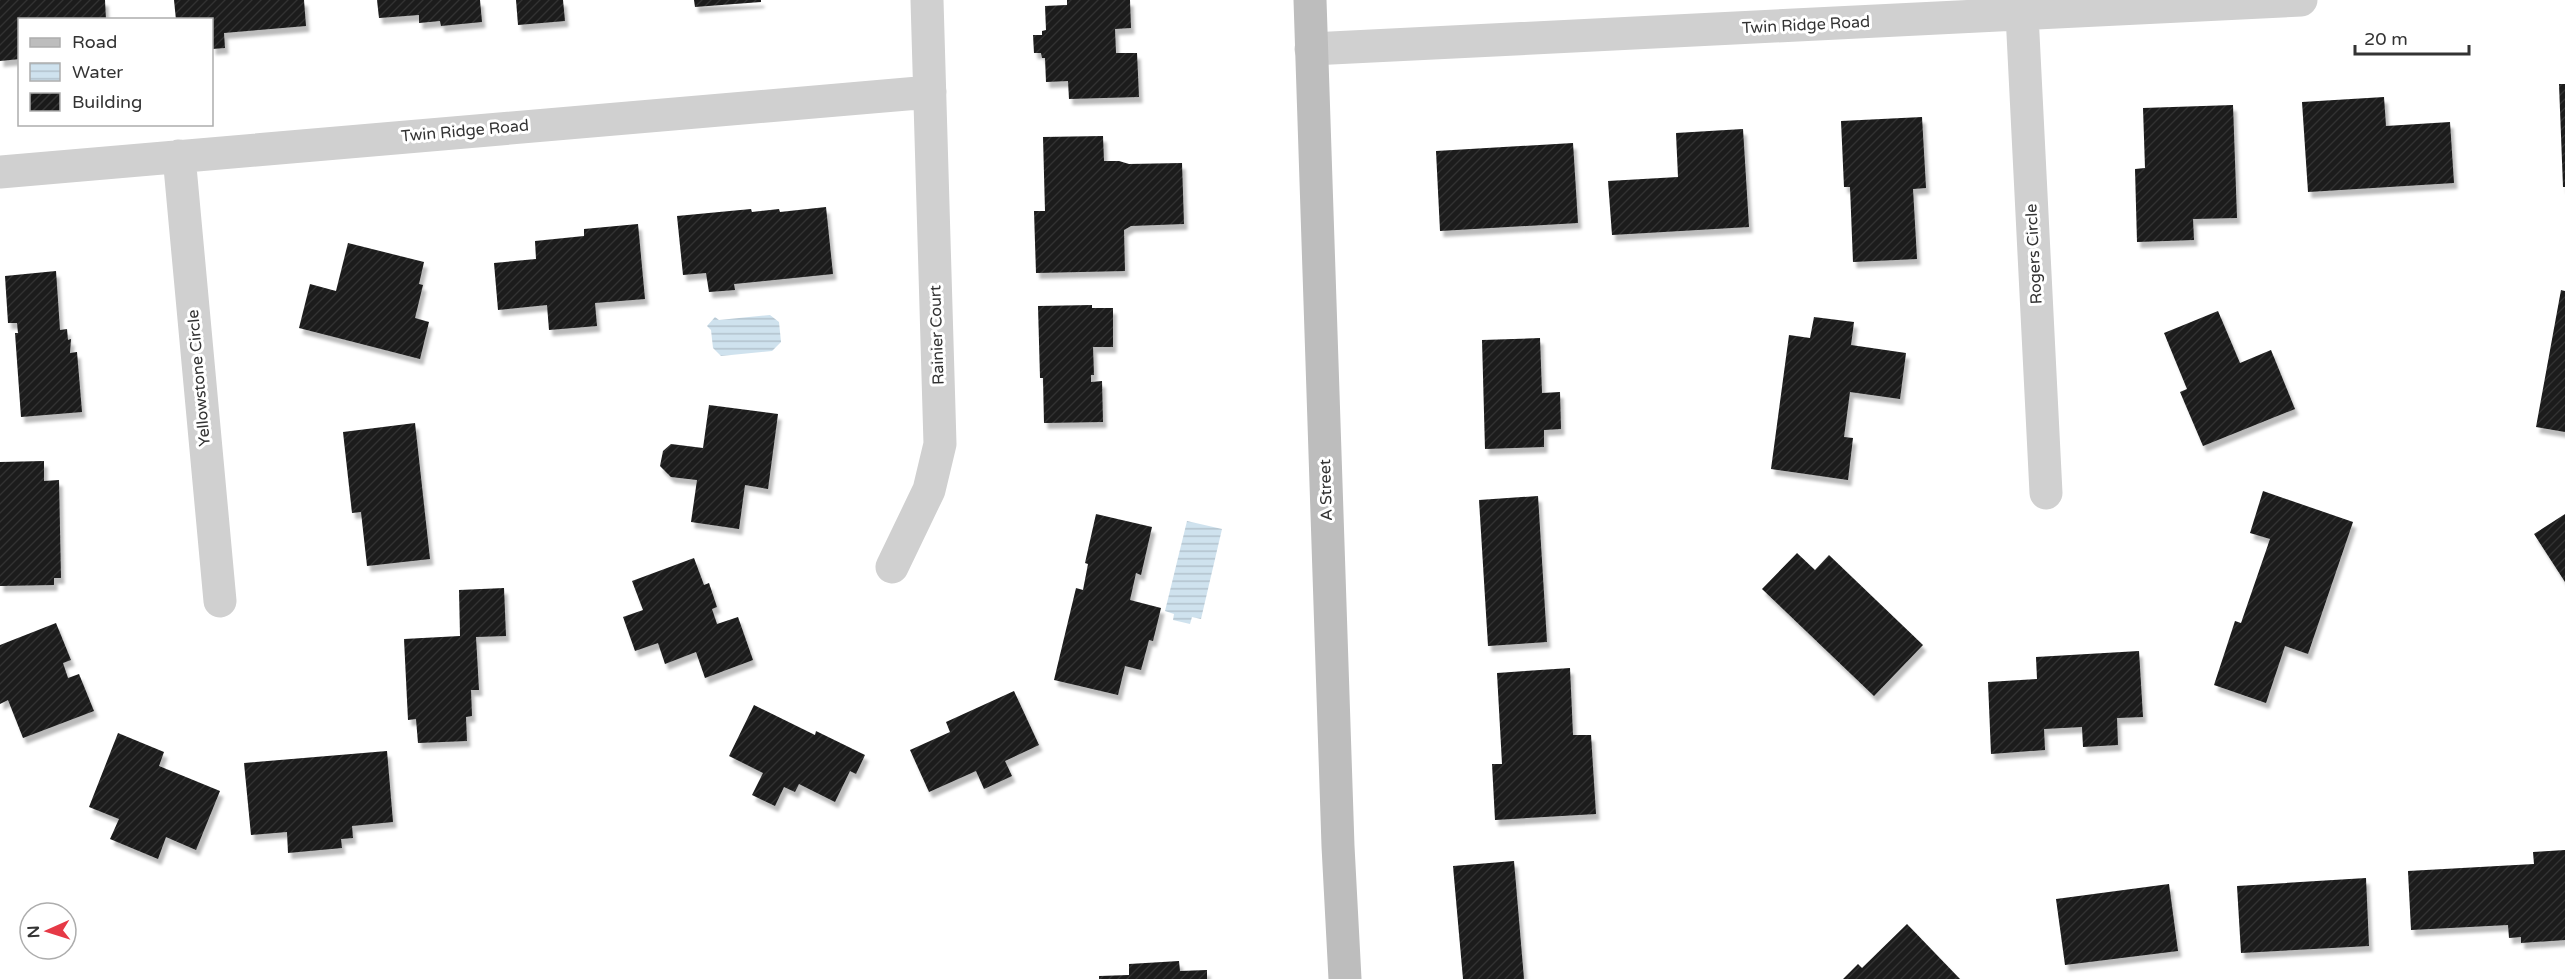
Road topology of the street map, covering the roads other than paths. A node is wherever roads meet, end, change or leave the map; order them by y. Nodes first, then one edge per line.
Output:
1 (927, 0) edge
2 (1310, 0) edge
3 (2301, 0) edge
4 (2249, 1) edge
5 (2022, 14) junction
6 (1311, 49) junction
7 (930, 92) junction
8 (179, 156) junction
9 (0, 172) edge
10 (2046, 493) dead end
11 (892, 567) dead end
12 (220, 601) dead end
13 (1346, 979) edge

1 - 7 street, Rainier Court
2 - 6 main road, A Street
3 - 4 street, Twin Ridge Road
4 - 5 street, Twin Ridge Road
5 - 6 street, Twin Ridge Road
5 - 10 street, Rogers Circle
6 - 13 main road, A Street
7 - 8 street, Twin Ridge Road
7 - 11 street, Rainier Court
8 - 9 street, Twin Ridge Road
8 - 12 street, Yellowstone Circle

